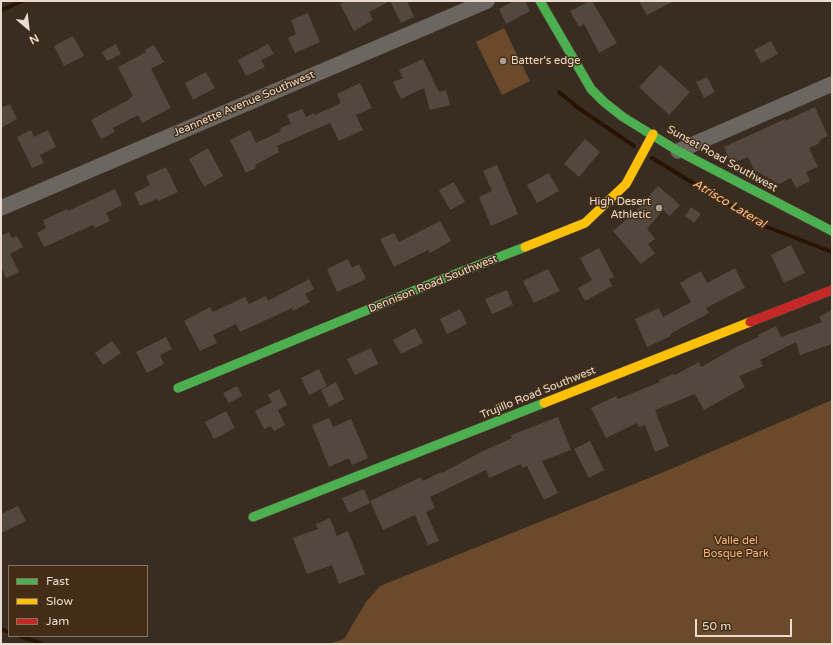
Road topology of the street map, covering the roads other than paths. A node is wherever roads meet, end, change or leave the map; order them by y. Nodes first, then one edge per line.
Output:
1 (487, 1) edge
2 (540, 1) edge
3 (832, 84) edge
4 (653, 134) junction
5 (678, 152) junction
6 (1, 208) edge
7 (832, 230) edge
8 (832, 290) edge
9 (178, 388) dead end
10 (253, 517) dead end

1 - 6 street, Jeannette Avenue Southwest
2 - 4 street, Sunset Road Southwest
3 - 5 street
4 - 5 street, Sunset Road Southwest
4 - 9 street, Dennison Road Southwest
5 - 7 street, Sunset Road Southwest
8 - 10 street, Trujillo Road Southwest

